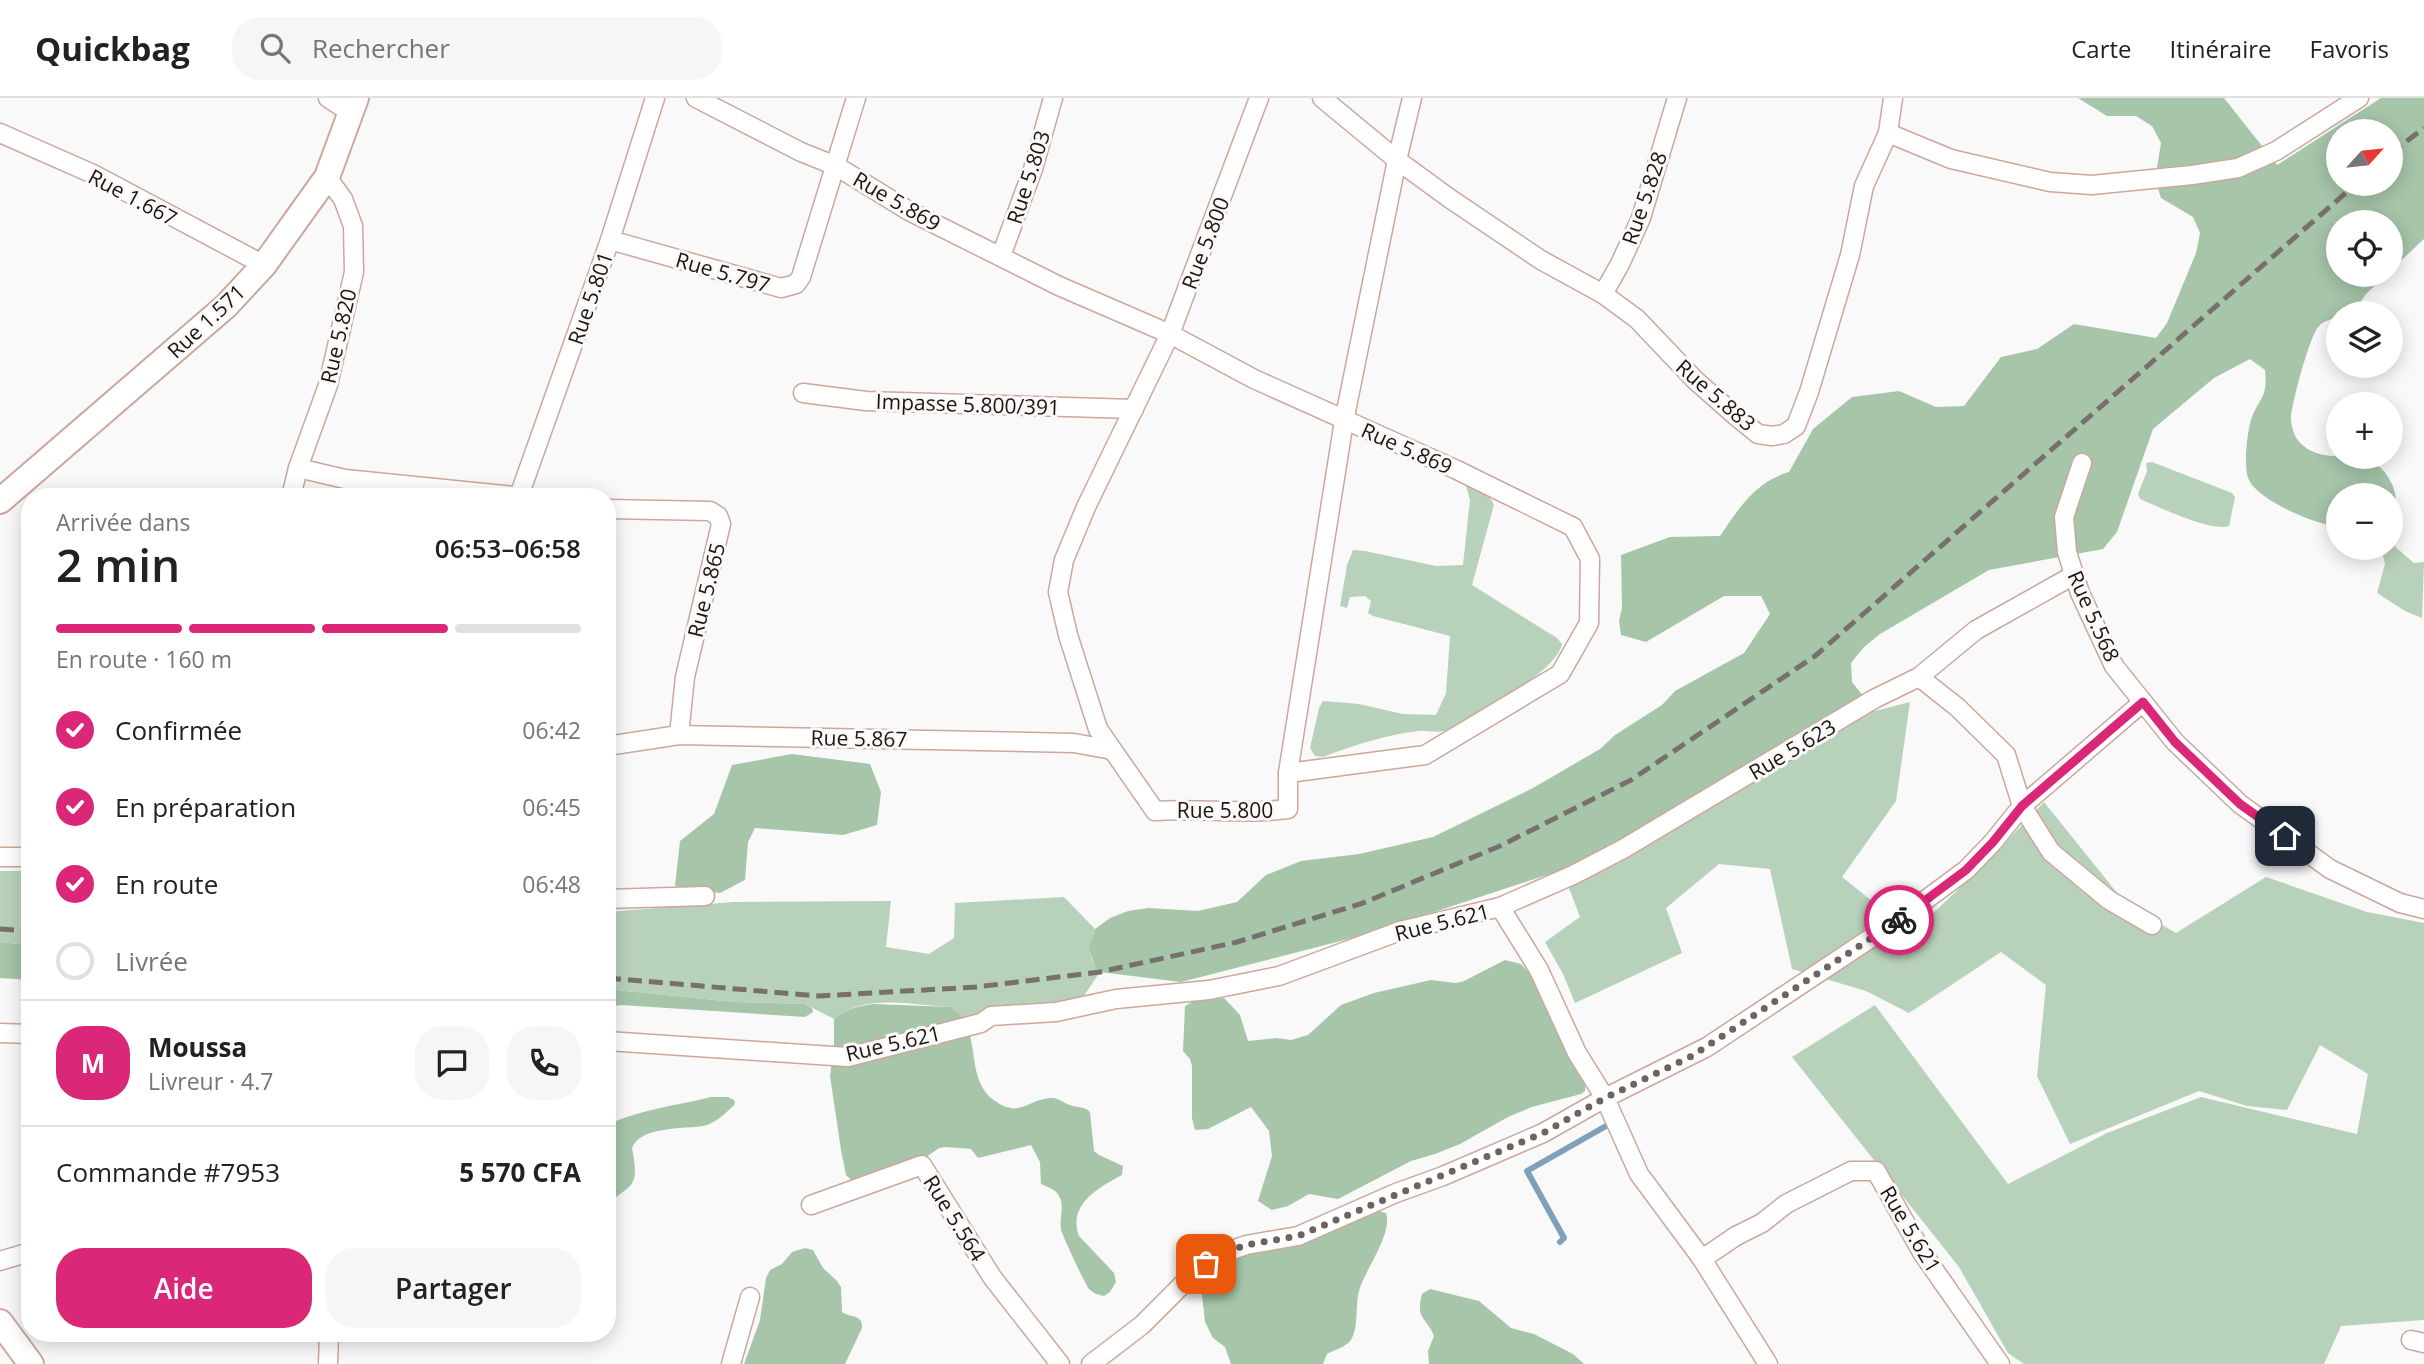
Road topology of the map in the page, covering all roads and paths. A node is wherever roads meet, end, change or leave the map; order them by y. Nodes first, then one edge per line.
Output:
1 (328, 98) edge
2 (655, 98) edge
3 (696, 98) edge
4 (856, 98) edge
5 (1053, 98) edge
6 (1259, 98) edge
7 (1322, 98) edge
8 (1412, 98) edge
9 (1677, 98) edge
10 (1893, 98) edge
11 (2359, 98) edge
12 (354, 105) edge
13 (0, 132) edge
14 (1888, 132) junction
15 (1397, 160) junction
16 (836, 166) junction
17 (327, 177) junction
18 (610, 240) junction
19 (1001, 256) junction
20 (264, 265) junction
21 (1603, 294) junction
22 (1170, 334) junction
23 (803, 393) dead end
24 (1134, 410) junction
25 (1344, 421) junction
26 (2082, 463) dead end
27 (298, 468) junction
28 (293, 488) edge
29 (439, 488) edge
30 (525, 488) edge
31 (0, 500) edge
32 (616, 509) edge
33 (2074, 575) junction
34 (1919, 677) junction
35 (2143, 702) junction
36 (679, 735) junction
37 (616, 745) edge
38 (1112, 750) junction
39 (1288, 773) junction
40 (2022, 806) junction
41 (0, 857) edge
42 (21, 857) edge
43 (705, 896) dead end
44 (616, 899) edge
45 (1500, 907) junction
46 (2424, 909) edge
47 (2152, 925) dead end
48 (0, 1033) edge
49 (21, 1034) edge
50 (616, 1042) edge
51 (1605, 1098) junction
52 (811, 1205) dead end
53 (21, 1255) edge
54 (1702, 1259) junction
55 (0, 1261) edge
56 (750, 1297) dead end
57 (0, 1322) edge
58 (329, 1342) edge
59 (31, 1364) edge
60 (328, 1364) edge
61 (731, 1364) edge
62 (1060, 1364) edge
63 (1091, 1364) edge
64 (1768, 1364) edge
65 (2000, 1364) edge

1 - 12 street
2 - 18 street, Rue 5.801
3 - 16 street
4 - 16 street, Rue 5.797
5 - 19 street, Rue 5.803
6 - 22 street, Rue 5.800
7 - 15 street, Rue 5.883
8 - 15 street, Rue 5.800
9 - 21 street, Rue 5.828
10 - 14 street, Rue 5.883
11 - 14 street
12 - 17 main road, Rue 1.571
13 - 20 street, Rue 1.667
14 - 21 street, Rue 5.883
15 - 21 street, Rue 5.883
15 - 25 street, Rue 5.800
16 - 18 street, Rue 5.797
16 - 19 street, Rue 5.869
17 - 20 main road, Rue 1.571
17 - 27 street, Rue 5.820
18 - 30 street, Rue 5.801
19 - 22 street, Rue 5.869
20 - 31 main road, Rue 1.571
22 - 24 street, Rue 5.800
22 - 25 street, Rue 5.869
23 - 24 street, Impasse 5.800/391
24 - 38 street, Rue 5.800
25 - 39 street, Rue 5.800
25 - 39 street, Rue 5.869
26 - 33 street, Rue 5.568
27 - 28 street, Rue 5.820
27 - 29 street
32 - 36 street, Rue 5.865
33 - 34 street, Rue 5.623
33 - 35 street, Rue 5.568
34 - 40 street
34 - 45 street, Rue 5.623
35 - 40 street
35 - 46 street, Rue 5.568
36 - 37 street, Rue 5.867
36 - 38 street, Rue 5.867
38 - 39 street, Rue 5.800
40 - 47 street
40 - 51 street
41 - 42 street
43 - 44 street
45 - 50 street, Rue 5.621
45 - 51 street, Rue 5.621
48 - 49 street
51 - 54 street, Rue 5.621
51 - 63 street
52 - 62 street, Rue 5.564
53 - 55 street
54 - 64 street
54 - 65 street, Rue 5.621
56 - 61 street
57 - 59 main road
58 - 60 street

